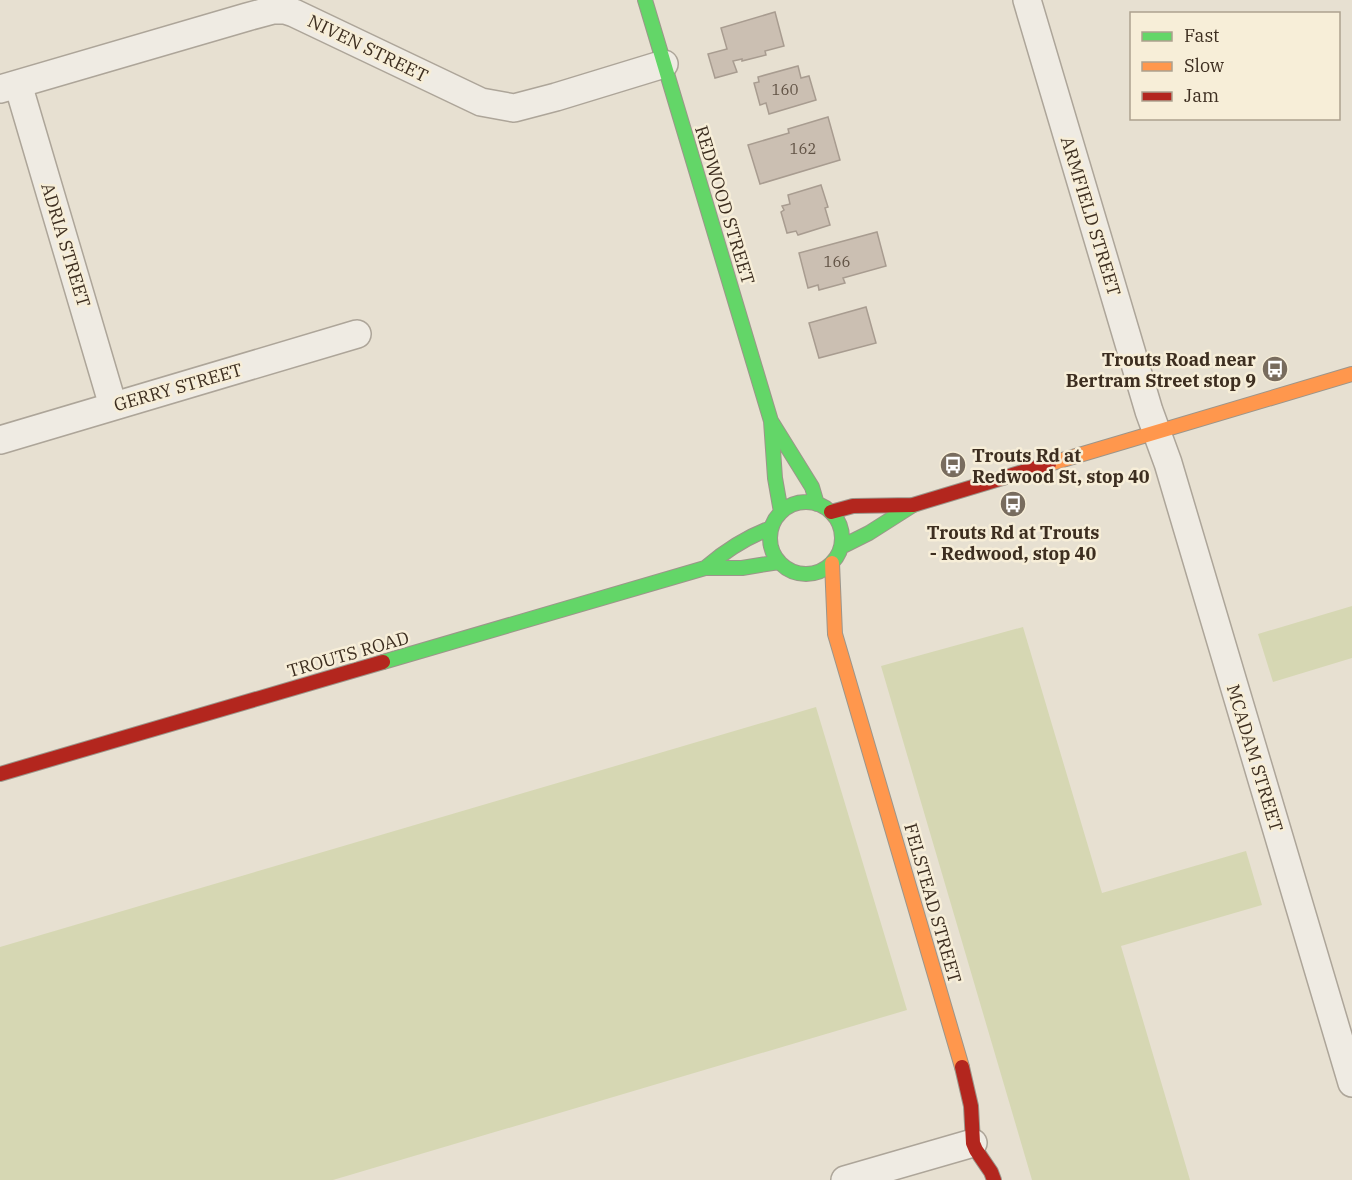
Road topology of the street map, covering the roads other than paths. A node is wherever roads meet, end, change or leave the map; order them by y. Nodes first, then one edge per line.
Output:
1 (645, 0) edge
2 (1027, 0) edge
3 (315, 10) edge
4 (664, 64) junction
5 (9, 87) edge
6 (357, 334) dead end
7 (1352, 374) edge
8 (113, 406) junction
9 (771, 421) junction
10 (1157, 432) junction
11 (0, 440) edge
12 (817, 504) junction
13 (913, 505) junction
14 (781, 512) junction
15 (831, 512) junction
16 (771, 528) junction
17 (841, 547) junction
18 (779, 562) junction
19 (832, 563) junction
20 (705, 568) junction
21 (797, 573) junction
22 (801, 587) dead end
23 (822, 618) dead end
24 (834, 634) junction
25 (0, 774) edge
26 (1352, 1083) edge
27 (973, 1143) junction
28 (844, 1180) edge
29 (994, 1180) edge

1 - 4 street, REDWOOD STREET
2 - 10 street, ARMFIELD STREET
3 - 4 street, NIVEN STREET
3 - 5 street, NIVEN STREET
4 - 9 street, REDWOOD STREET
5 - 8 street, ADRIA STREET
6 - 8 street, GERRY STREET
7 - 10 street
8 - 11 street, GERRY STREET
9 - 12 street, REDWOOD STREET
9 - 14 street, REDWOOD STREET
10 - 13 street
10 - 26 street, MCADAM STREET
12 - 14 street
12 - 15 street
13 - 15 street
13 - 17 street
14 - 16 street
15 - 17 street
16 - 18 street
16 - 20 street, TROUTS ROAD
17 - 19 street
18 - 20 street, TROUTS ROAD
18 - 21 street
19 - 21 street
19 - 24 street, FELSTEAD STREET
20 - 25 street, TROUTS ROAD
21 - 22 street
23 - 24 street, FELSTEAD STREET
24 - 27 street, FELSTEAD STREET
27 - 28 street
27 - 29 street, FELSTEAD STREET

